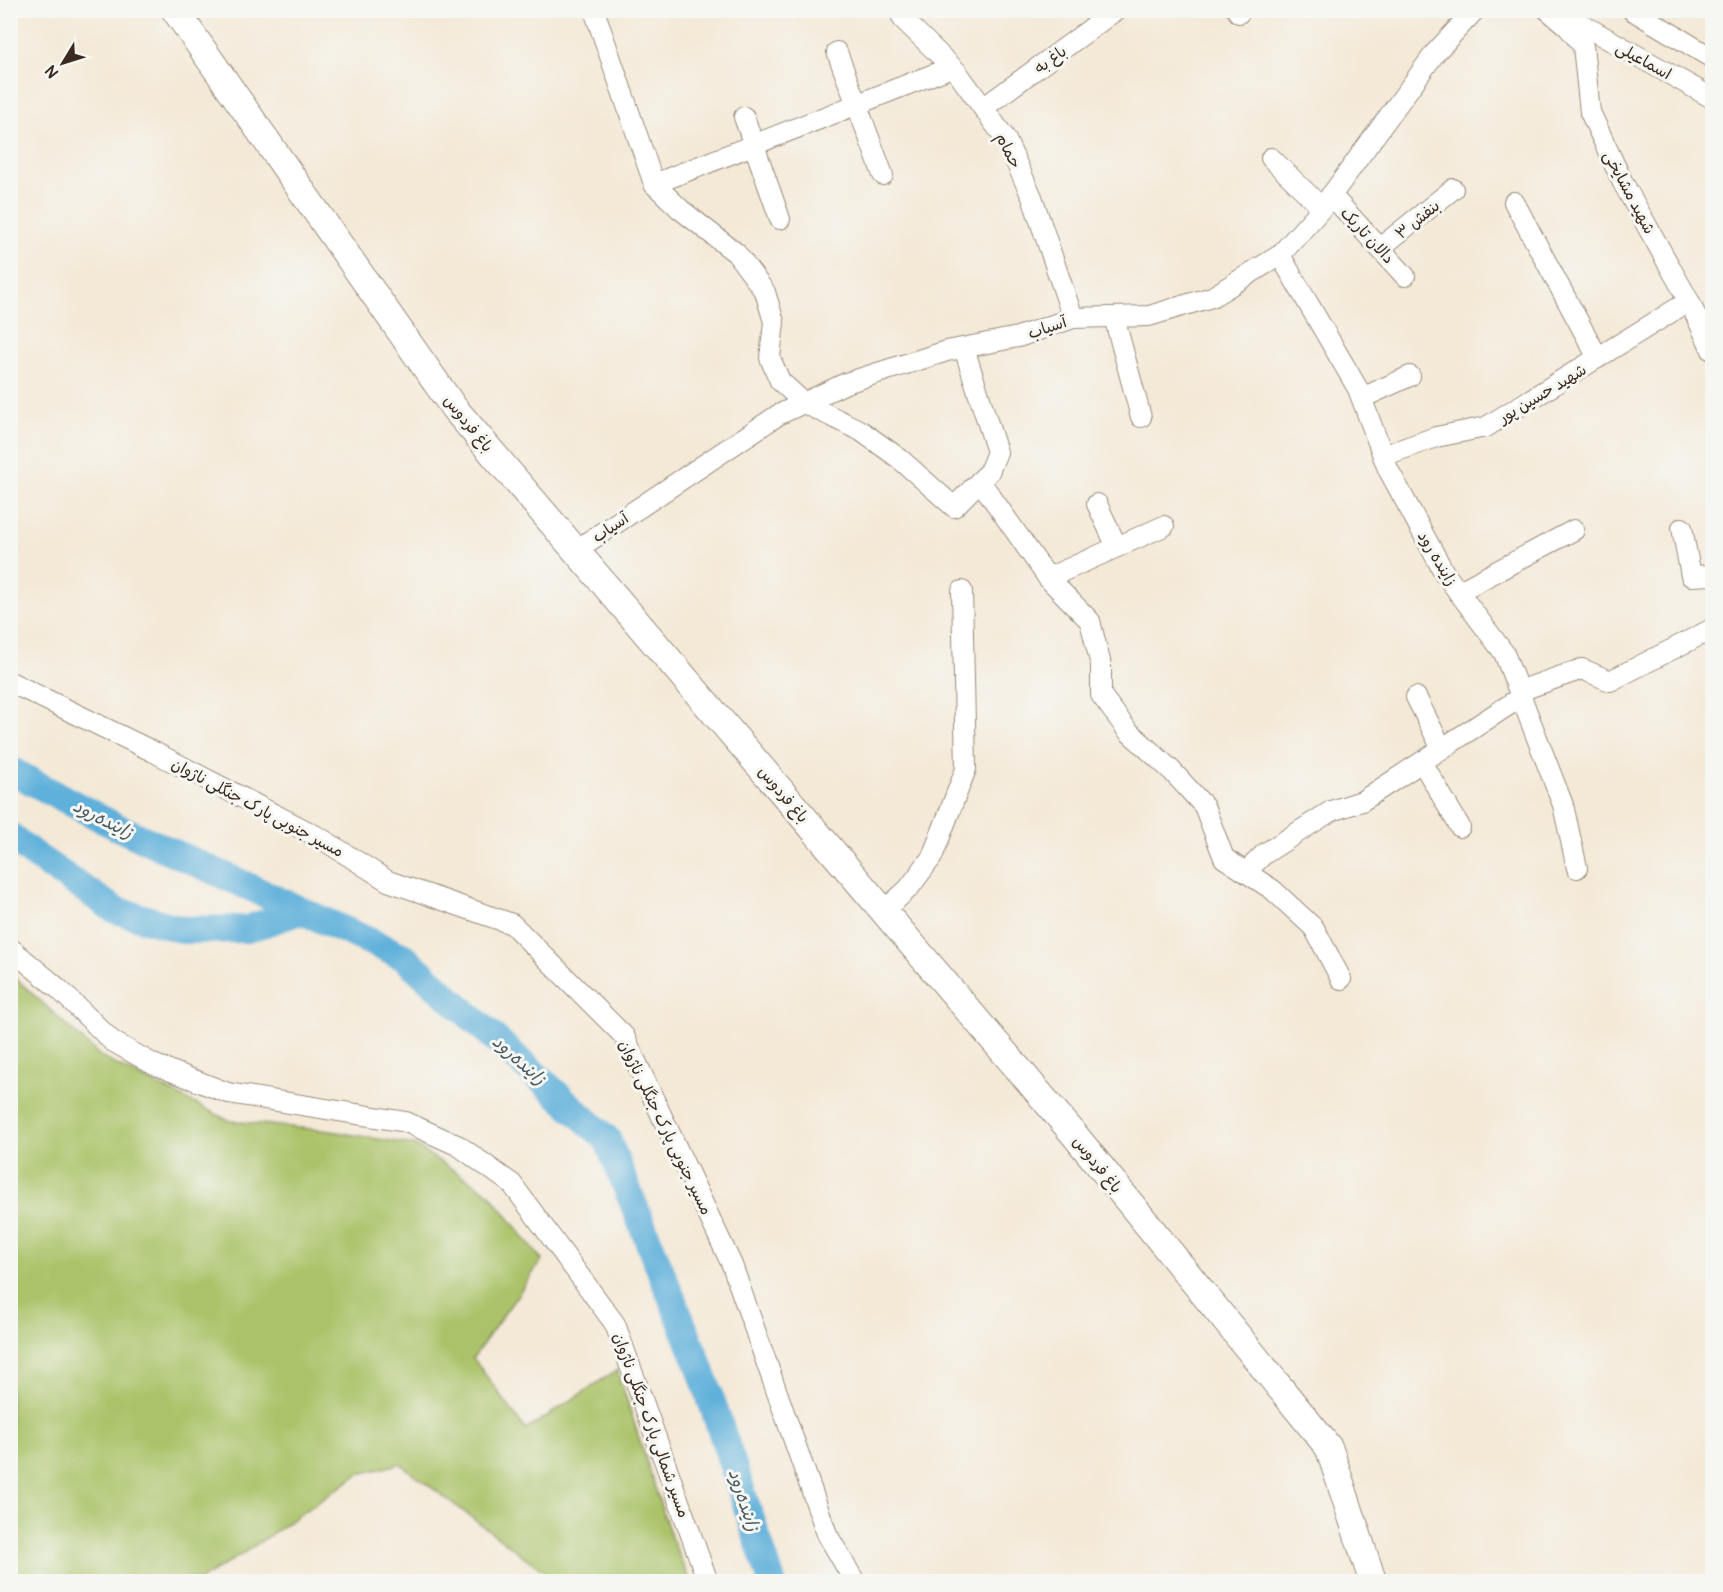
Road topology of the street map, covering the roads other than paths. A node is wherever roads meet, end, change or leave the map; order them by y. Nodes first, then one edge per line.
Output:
1 (176, 10) edge
2 (594, 10) edge
3 (899, 10) edge
4 (1116, 10) edge
5 (1475, 10) edge
6 (1548, 10) edge
7 (1632, 10) edge
8 (1579, 20) edge
9 (837, 52) dead end
10 (1712, 58) edge
11 (952, 67) junction
12 (1713, 98) edge
13 (857, 103) junction
14 (983, 108) junction
15 (744, 117) dead end
16 (753, 144) junction
17 (1271, 158) dead end
18 (883, 175) dead end
19 (654, 184) junction
20 (1453, 189) dead end
21 (1326, 202) junction
22 (1514, 202) dead end
23 (780, 219) dead end
24 (1380, 248) junction
25 (1280, 255) junction
26 (1405, 276) dead end
27 (1689, 301) junction
28 (1114, 317) junction
29 (1073, 318) junction
30 (964, 348) junction
31 (1713, 350) edge
32 (1598, 358) junction
33 (1410, 376) dead end
34 (1362, 398) junction
35 (804, 403) junction
36 (1141, 417) dead end
37 (1383, 456) junction
38 (980, 481) junction
39 (1097, 504) dead end
40 (1164, 526) dead end
41 (1682, 528) dead end
42 (1574, 530) dead end
43 (1117, 547) junction
44 (576, 550) junction
45 (1713, 575) edge
46 (1048, 578) junction
47 (962, 591) dead end
48 (1458, 592) junction
49 (1713, 629) edge
50 (10, 682) edge
51 (1520, 694) junction
52 (1416, 697) dead end
53 (1442, 749) junction
54 (1422, 762) junction
55 (1460, 827) dead end
56 (1577, 868) dead end
57 (1245, 872) junction
58 (884, 911) junction
59 (10, 948) edge
60 (1341, 979) dead end
61 (708, 1581) edge
62 (855, 1581) edge
63 (1373, 1581) edge

1 - 44 street, باغ فردوس
2 - 19 street
3 - 11 street, حمام
4 - 14 street, باغ به
5 - 21 street, آسیاب
6 - 8 street
7 - 10 street
8 - 12 street, اسماعیلی
8 - 27 street, شهید مشایخی
9 - 13 street
11 - 13 street
11 - 14 street, حمام
13 - 16 street
13 - 18 street
14 - 29 street, حمام
15 - 16 street
16 - 19 street
16 - 23 street
17 - 21 street, دالان تاریک
19 - 35 street
20 - 24 street, بنفش ۳
21 - 24 street, دالان تاریک
21 - 25 street, آسیاب
22 - 32 street
24 - 26 street, دالان تاریک
25 - 28 street, آسیاب
25 - 34 street, زاینده رود
27 - 31 street, شهید مشایخی
27 - 32 street, شهید حسین پور
28 - 29 street, آسیاب
28 - 36 street
29 - 30 street, آسیاب
30 - 35 street, آسیاب
30 - 38 street
32 - 37 street, شهید حسین پور
33 - 34 street
34 - 37 street, زاینده رود
35 - 38 street
35 - 44 street, آسیاب
37 - 48 street, زاینده رود
38 - 46 street
39 - 43 street
40 - 43 street
41 - 45 street
42 - 48 street
43 - 46 street
44 - 58 street, باغ فردوس
46 - 57 street
47 - 58 street
48 - 51 street, زاینده رود
49 - 51 street
50 - 62 street, مسیر جنوبی پارک جنگلی ناژوان
51 - 53 street
51 - 56 street, زاینده رود
52 - 53 street
53 - 54 street
54 - 55 street
54 - 57 street
57 - 60 street
58 - 63 street, باغ فردوس
59 - 61 street, مسیر شمالی پارک جنگلی ناژوان

